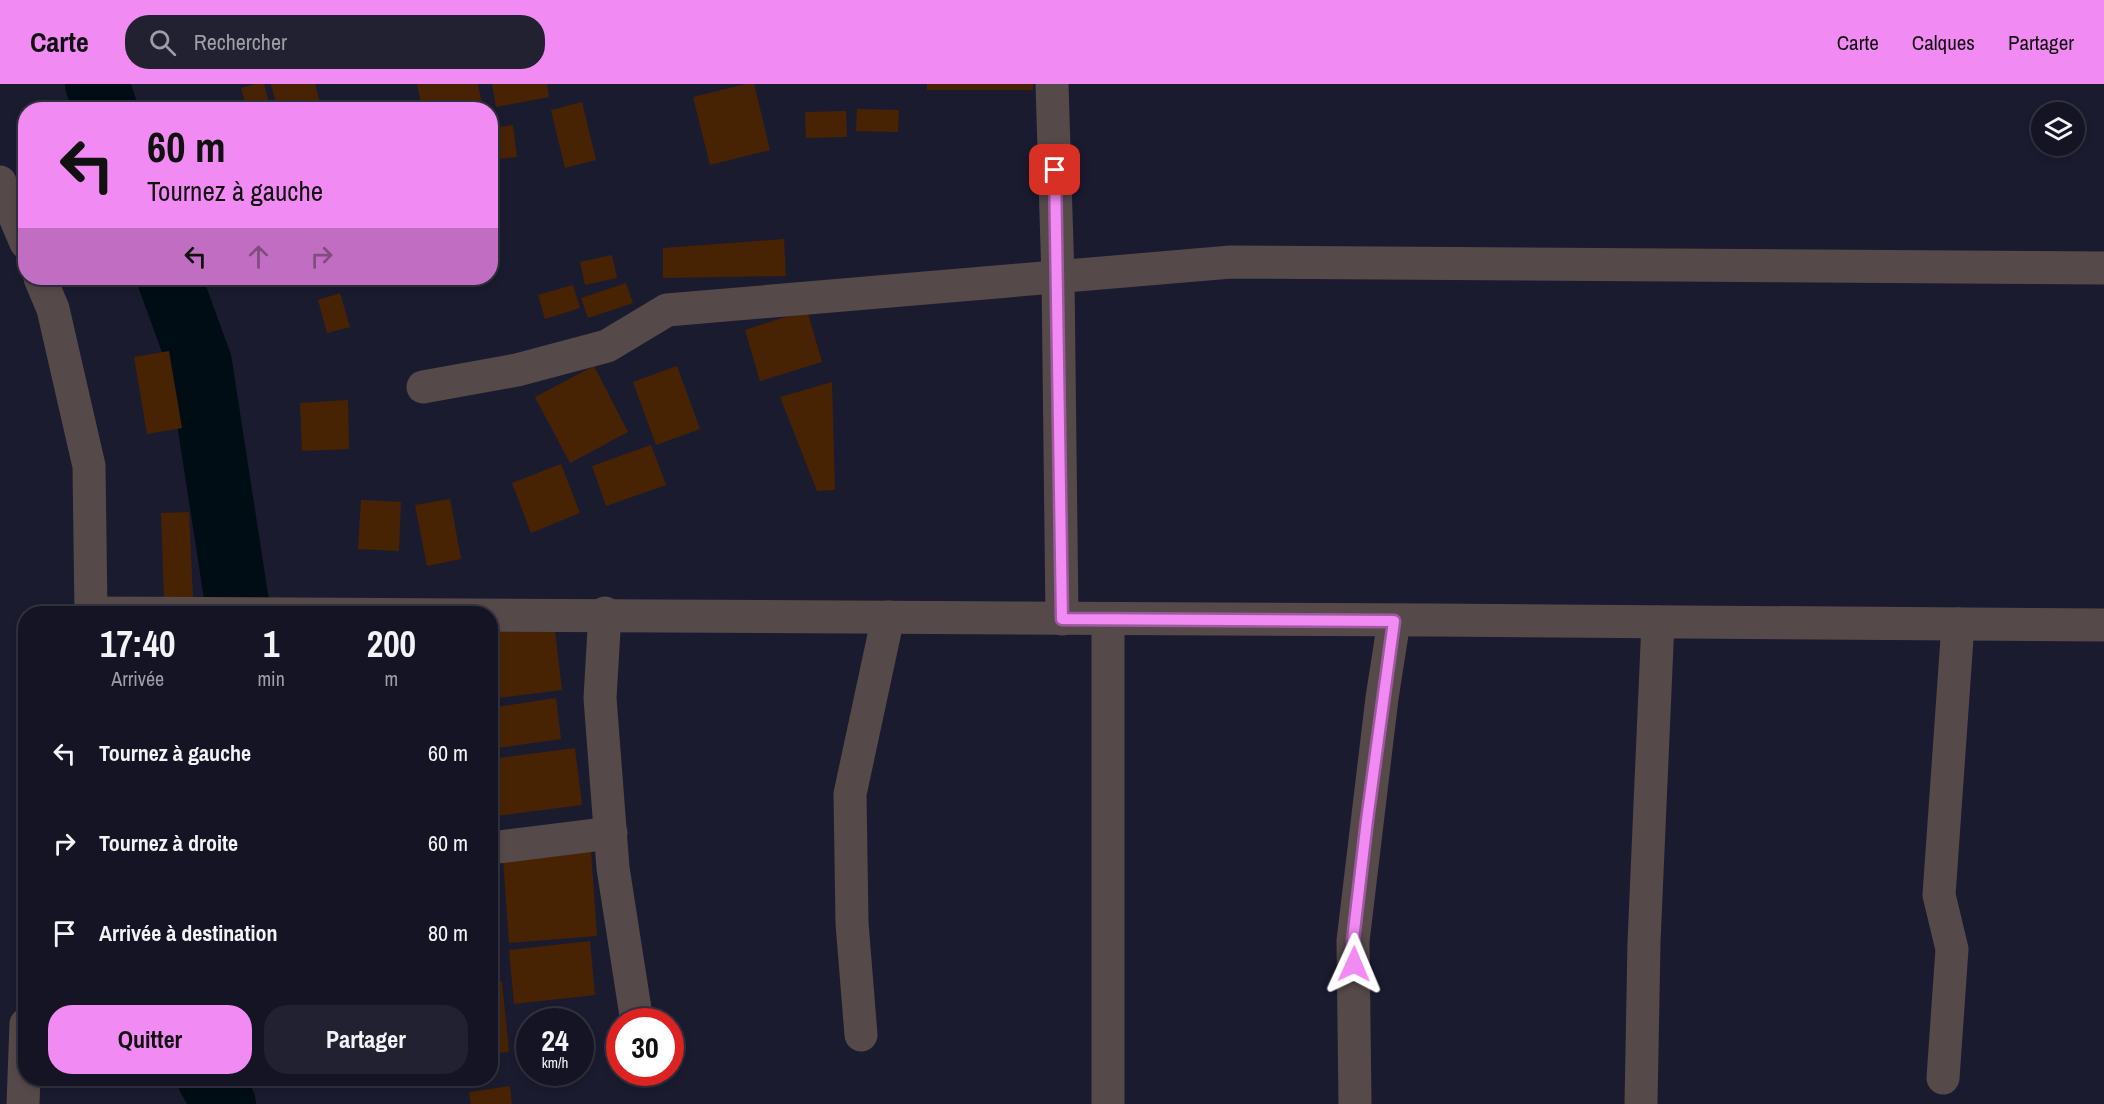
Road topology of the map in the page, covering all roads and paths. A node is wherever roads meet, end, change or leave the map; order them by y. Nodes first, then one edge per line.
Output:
1 (1052, 84) edge
2 (0, 182) edge
3 (18, 224) edge
4 (2104, 268) edge
5 (1058, 278) junction
6 (43, 285) edge
7 (423, 387) dead end
8 (91, 606) edge
9 (498, 613) edge
10 (605, 613) junction
11 (888, 617) junction
12 (1062, 619) junction
13 (1108, 619) junction
14 (1394, 621) junction
15 (1658, 622) junction
16 (1958, 624) junction
17 (2104, 625) edge
18 (611, 833) junction
19 (498, 847) edge
20 (635, 1008) edge
21 (861, 1035) dead end
22 (1942, 1078) dead end
23 (24, 1086) edge
24 (23, 1104) edge
25 (1108, 1104) edge
26 (1355, 1104) edge
27 (1641, 1104) edge

1 - 5 street
2 - 3 street
4 - 5 street
5 - 7 street
5 - 12 street
6 - 8 street
9 - 10 street
10 - 11 street
10 - 18 street
11 - 12 street
11 - 21 street
12 - 13 street
13 - 14 street
13 - 25 street
14 - 15 street
14 - 26 street
15 - 16 street
15 - 27 street
16 - 17 street
16 - 22 street
18 - 19 street
18 - 20 street
23 - 24 street

